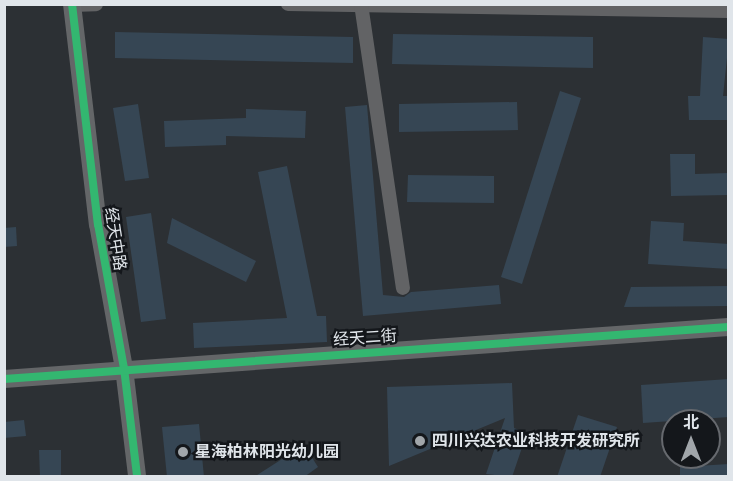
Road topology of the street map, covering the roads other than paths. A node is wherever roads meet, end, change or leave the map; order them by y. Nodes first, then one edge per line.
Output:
1 (96, 4) edge
2 (288, 4) edge
3 (72, 5) edge
4 (361, 5) edge
5 (675, 8) edge
6 (729, 12) edge
7 (403, 288) dead end
8 (729, 327) edge
9 (124, 368) junction
10 (4, 379) edge
11 (137, 477) edge

1 - 3 street
2 - 4 street
3 - 9 street, 经天中路
4 - 5 street
4 - 7 street
5 - 6 street
8 - 9 street, 经天二街
9 - 10 street, 经天二街
9 - 11 street, 经天中路

